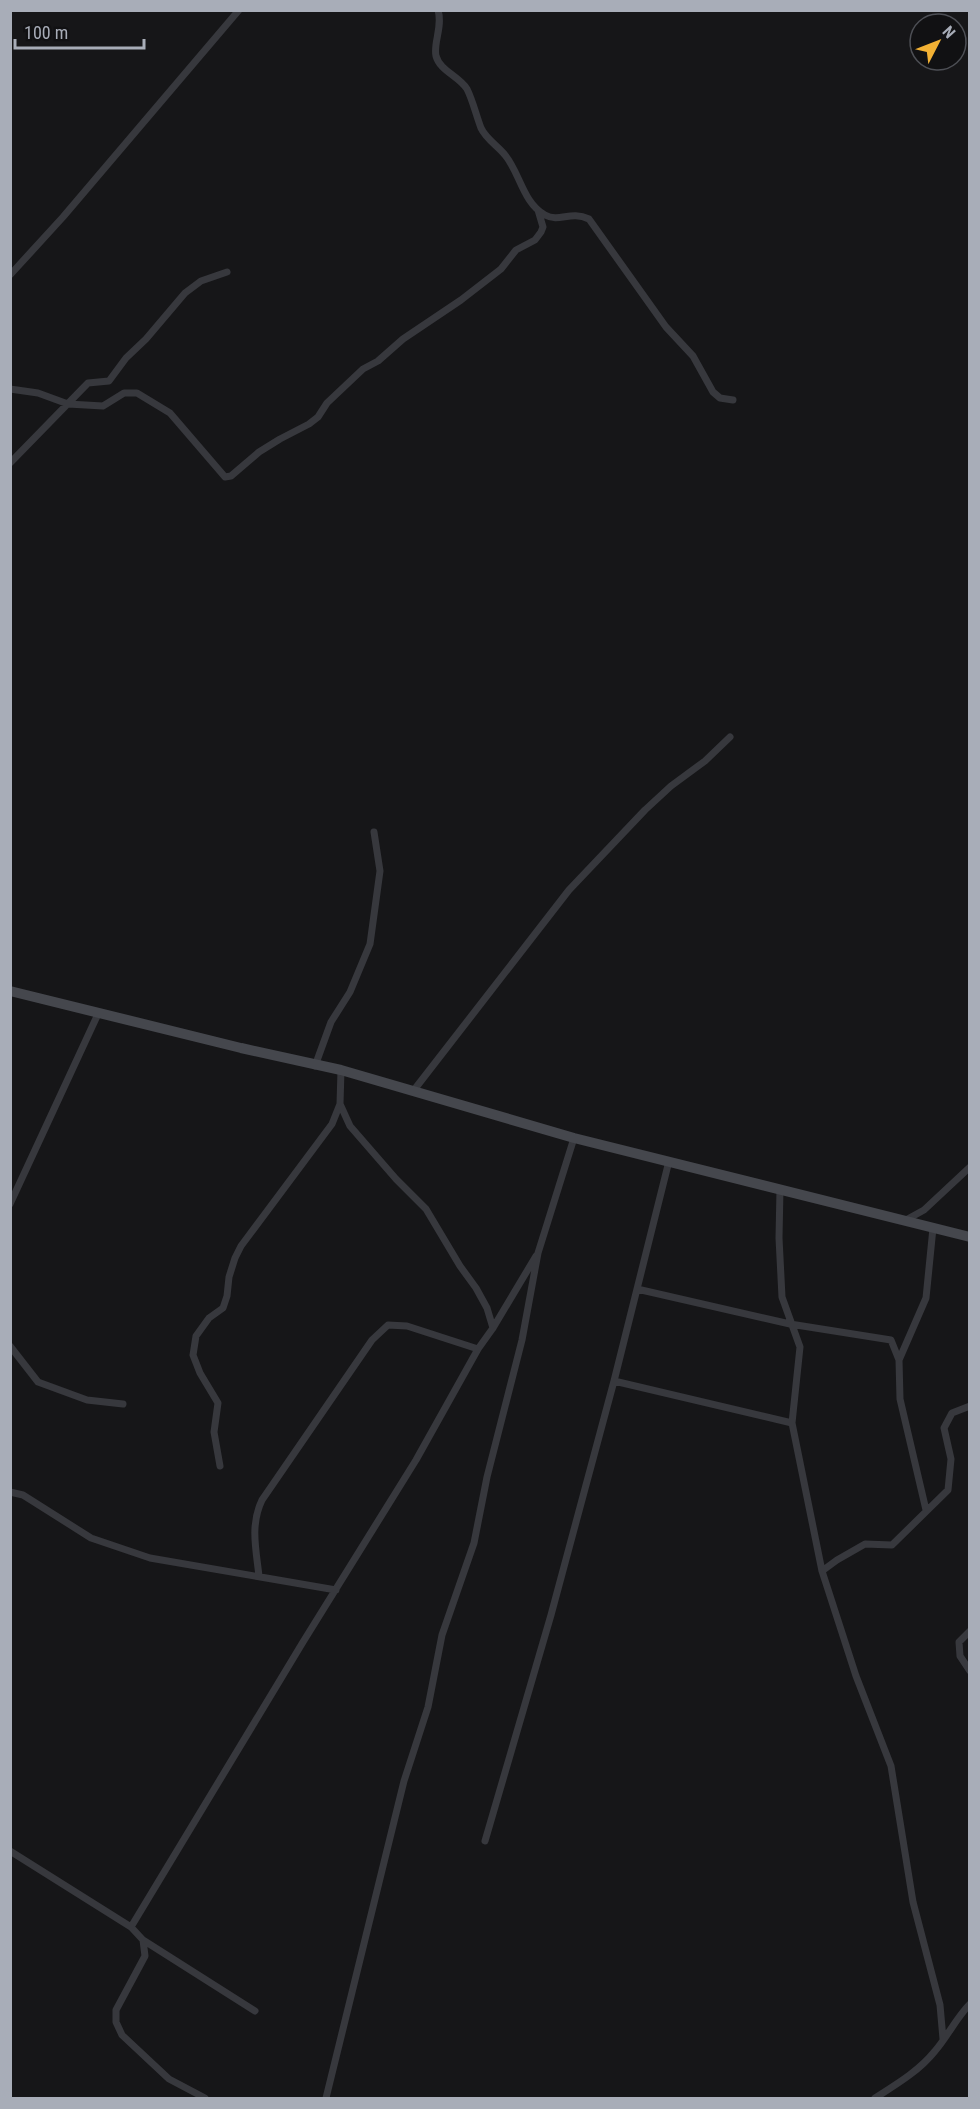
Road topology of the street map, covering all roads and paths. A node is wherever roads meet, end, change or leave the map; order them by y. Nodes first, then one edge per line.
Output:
1 (438, 10) edge
2 (237, 12) edge
3 (538, 210) junction
4 (228, 272) dead end
5 (10, 275) edge
6 (10, 389) edge
7 (733, 400) dead end
8 (68, 404) junction
9 (10, 463) edge
10 (730, 737) dead end
11 (374, 832) dead end
12 (10, 991) edge
13 (98, 1014) junction
14 (315, 1066) junction
15 (341, 1070) junction
16 (414, 1090) junction
17 (340, 1104) junction
18 (574, 1138) junction
19 (669, 1161) junction
20 (969, 1167) edge
21 (780, 1189) junction
22 (10, 1204) edge
23 (904, 1221) junction
24 (933, 1228) junction
25 (969, 1237) edge
26 (538, 1253) junction
27 (637, 1289) junction
28 (790, 1324) junction
29 (493, 1328) junction
30 (10, 1346) edge
31 (478, 1349) junction
32 (899, 1360) junction
33 (614, 1382) junction
34 (123, 1404) dead end
35 (969, 1406) edge
36 (792, 1423) junction
37 (220, 1466) dead end
38 (10, 1492) edge
39 (926, 1510) junction
40 (822, 1571) junction
41 (259, 1576) junction
42 (336, 1590) junction
43 (969, 1631) edge
44 (969, 1671) edge
45 (485, 1841) dead end
46 (10, 1851) edge
47 (131, 1927) junction
48 (143, 1940) junction
49 (969, 2004) edge
50 (255, 2011) dead end
51 (943, 2039) junction
52 (205, 2098) edge
53 (326, 2098) edge
54 (878, 2098) edge

1 - 3 street
2 - 5 street
3 - 7 street
3 - 8 street
4 - 8 street
6 - 8 street
8 - 9 street
10 - 16 street
11 - 14 street
12 - 13 main road
13 - 14 main road
13 - 22 street
14 - 15 main road
15 - 16 main road
15 - 17 street
16 - 18 main road
17 - 29 street
17 - 37 street
18 - 19 main road
18 - 26 street
19 - 21 main road
19 - 27 street
20 - 23 street
21 - 23 main road
21 - 28 street
23 - 24 main road
24 - 25 main road
24 - 32 street
26 - 29 street
26 - 53 street
27 - 28 street
27 - 33 street
28 - 32 street
28 - 36 street
29 - 31 street
30 - 34 street
31 - 41 street
31 - 42 street
32 - 39 street
33 - 36 street
33 - 45 street
35 - 39 street
36 - 40 street
38 - 41 street
39 - 40 street
40 - 51 street
41 - 42 street
42 - 47 street
43 - 44 street
46 - 47 street
47 - 48 street
48 - 50 street
48 - 52 street
49 - 51 street
51 - 54 street

